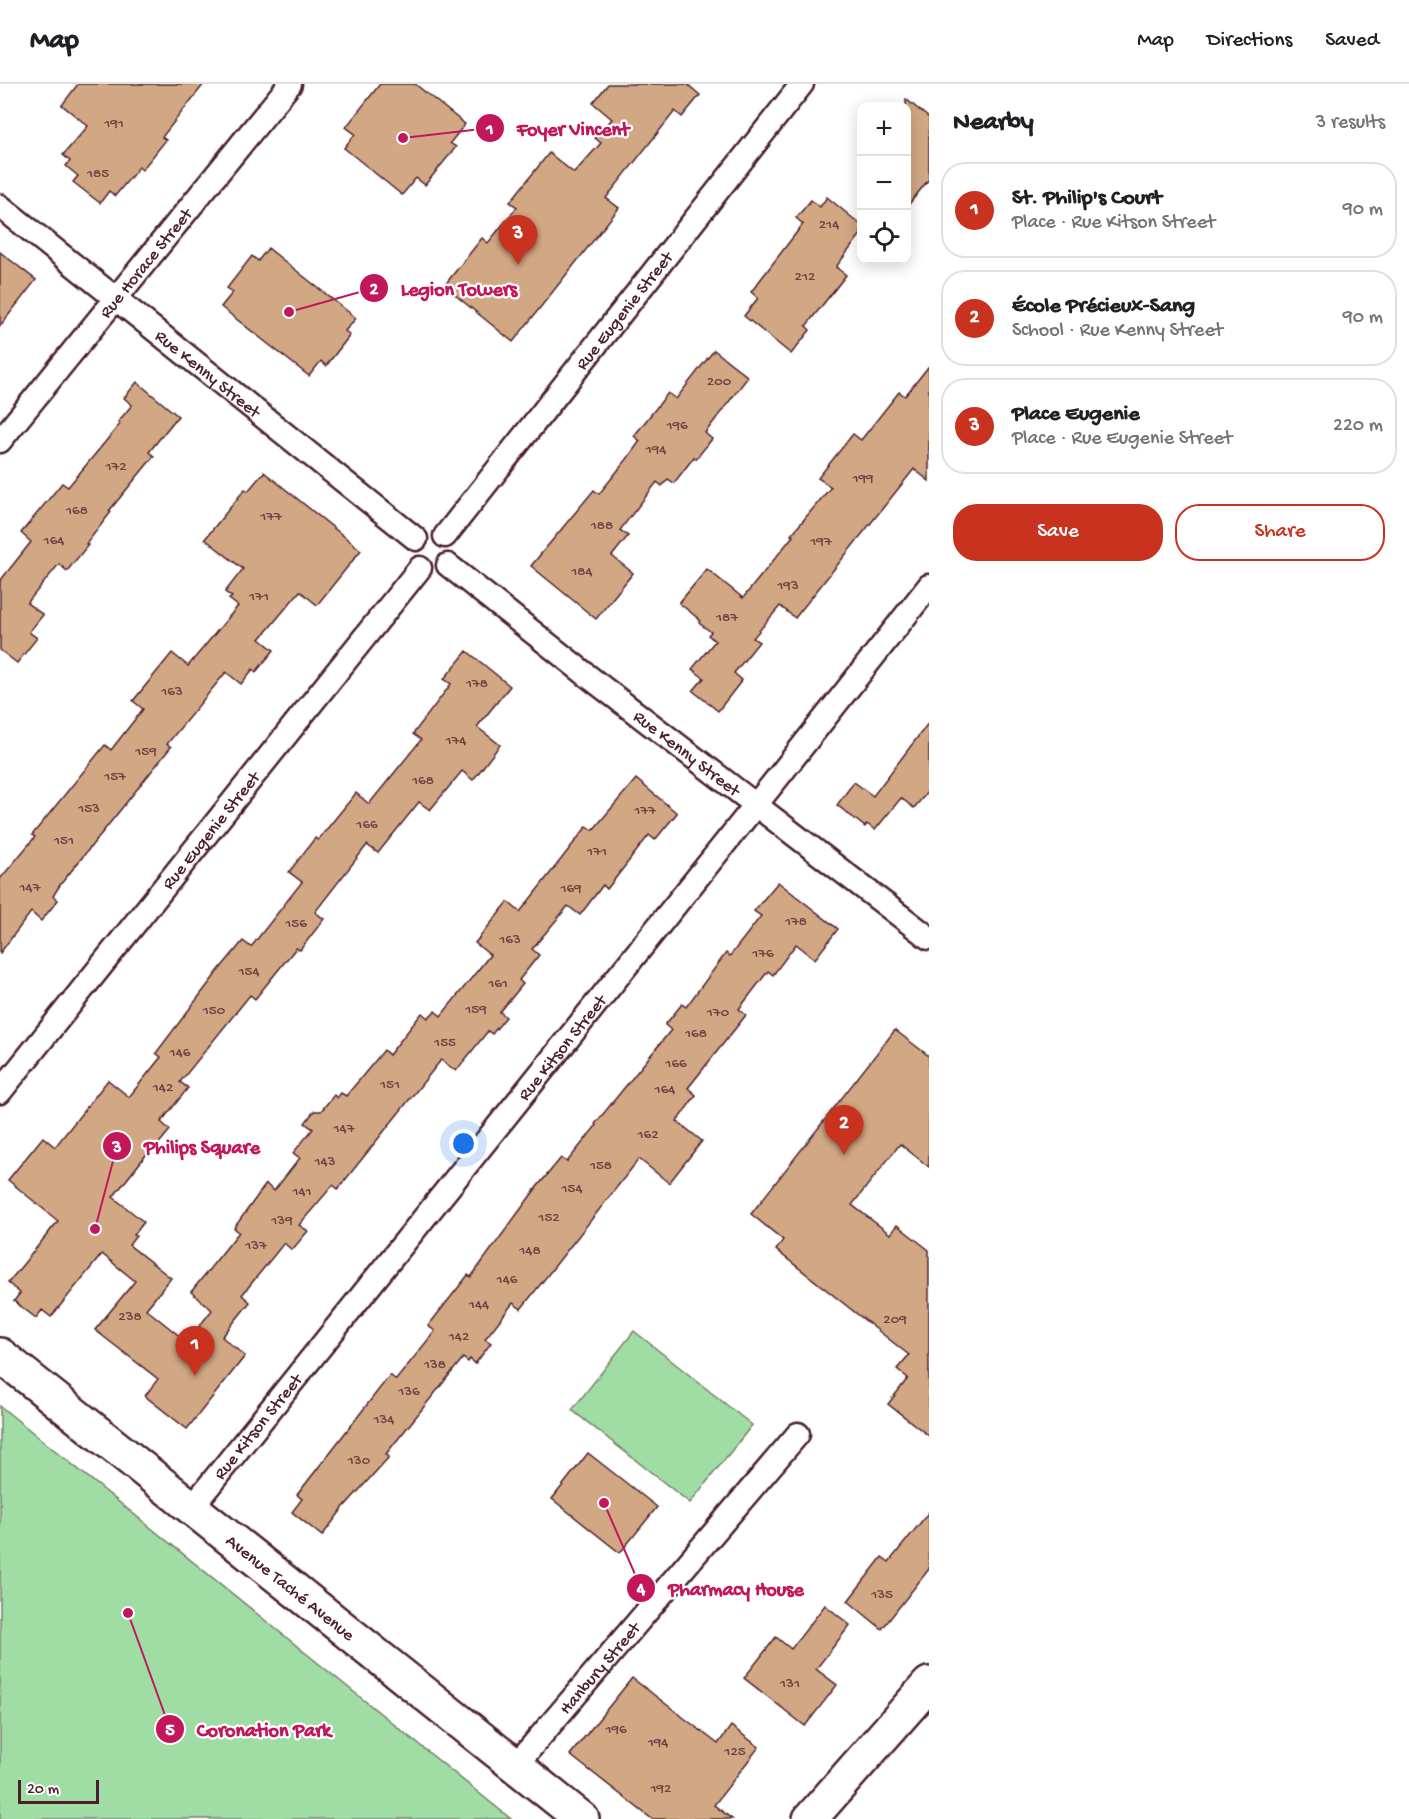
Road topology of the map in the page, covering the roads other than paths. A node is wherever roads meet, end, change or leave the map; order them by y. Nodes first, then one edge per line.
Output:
1 (290, 84) edge
2 (802, 84) edge
3 (0, 206) edge
4 (114, 299) junction
5 (0, 441) edge
6 (445, 536) junction
7 (416, 539) junction
8 (448, 565) junction
9 (420, 568) junction
10 (929, 586) edge
11 (755, 805) junction
12 (929, 938) edge
13 (0, 1092) edge
14 (0, 1355) edge
15 (798, 1434) dead end
16 (192, 1507) junction
17 (929, 1684) edge
18 (516, 1766) junction
19 (582, 1819) edge
20 (810, 1819) edge

1 - 4 street, Rue Horace Street
2 - 6 street, Rue Eugenie Street
3 - 4 street, Rue Kenny Street
4 - 5 street, Rue Horace Street
4 - 7 street, Rue Kenny Street
6 - 7 street
6 - 8 street
7 - 9 street
8 - 9 street
8 - 11 street, Rue Kenny Street
9 - 13 street, Rue Eugenie Street
10 - 11 street, Rue Kitson Street
11 - 12 street, Rue Kenny Street
11 - 16 street, Rue Kitson Street
14 - 16 street, Avenue Taché Avenue
15 - 18 street, Hanbury Street
16 - 18 street, Avenue Taché Avenue
17 - 20 street
18 - 19 street, Avenue Taché Avenue

